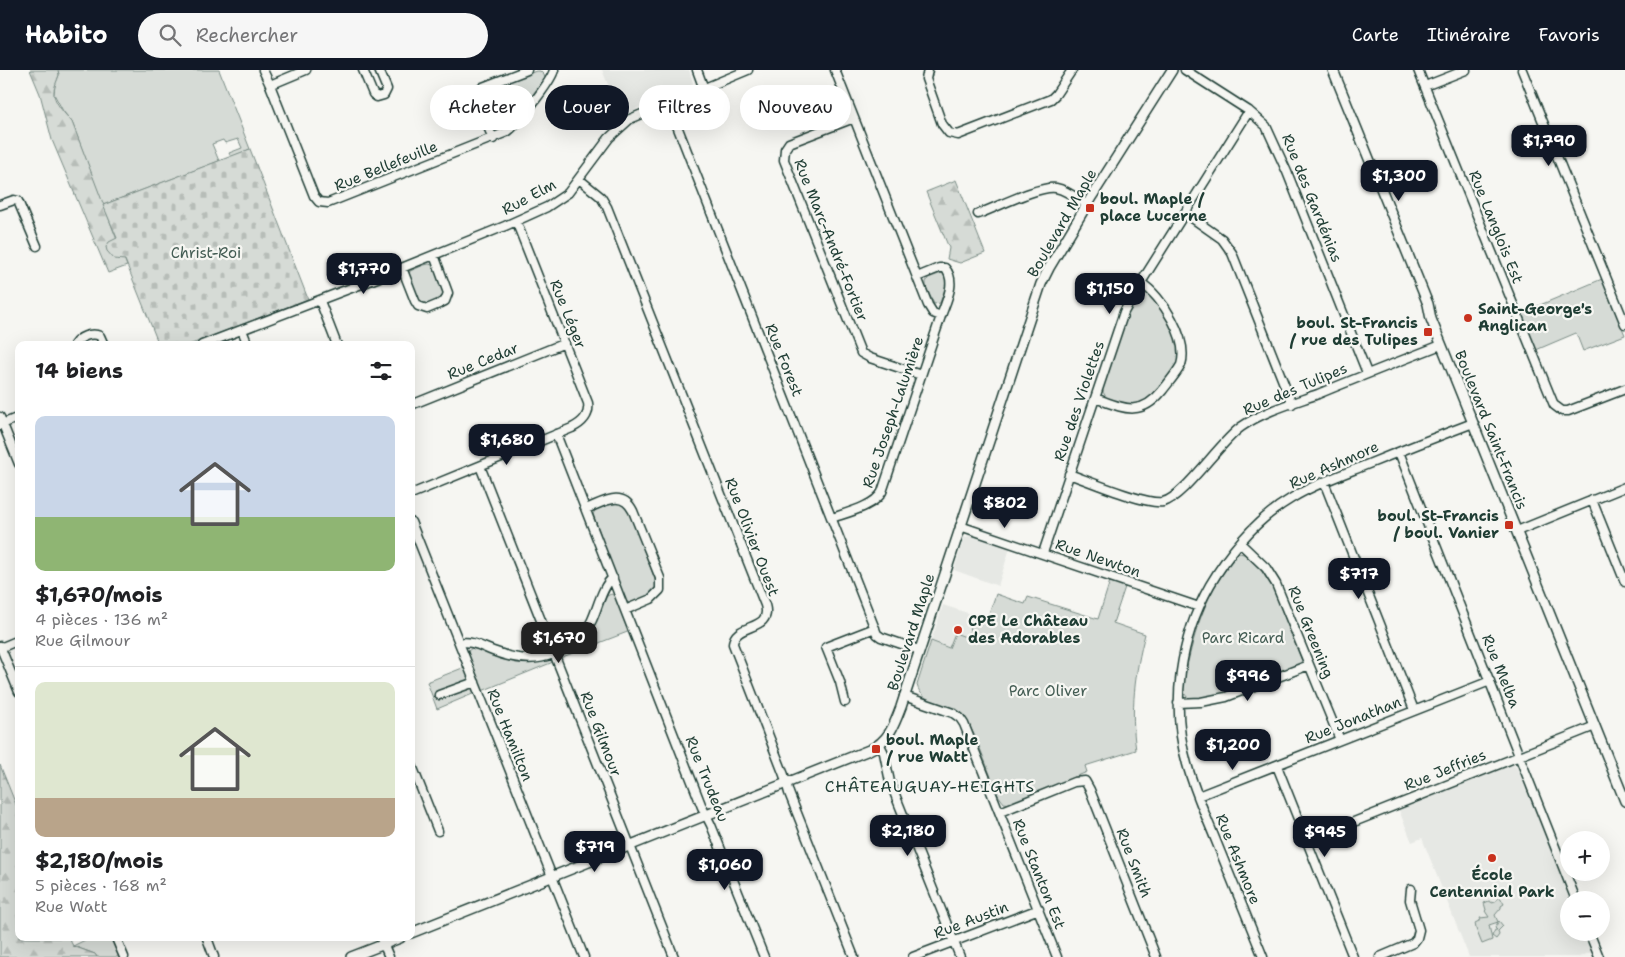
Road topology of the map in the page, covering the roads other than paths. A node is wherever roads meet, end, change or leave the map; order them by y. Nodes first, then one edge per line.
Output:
1 (263, 70) edge
2 (306, 70) edge
3 (363, 70) edge
4 (379, 70) edge
5 (527, 70) edge
6 (554, 70) edge
7 (697, 70) edge
8 (748, 70) edge
9 (835, 70) edge
10 (928, 70) edge
11 (1072, 70) edge
12 (1172, 70) edge
13 (1186, 70) edge
14 (1333, 70) edge
15 (1418, 70) edge
16 (1466, 70) edge
17 (1522, 70) edge
18 (285, 74) edge
19 (270, 84) junction
20 (703, 85) edge
21 (713, 85) edge
22 (1425, 86) junction
23 (1249, 111) junction
24 (639, 115) edge
25 (854, 118) junction
26 (679, 130) edge
27 (493, 138) junction
28 (578, 179) junction
29 (0, 205) edge
30 (1087, 205) junction
31 (1186, 213) junction
32 (978, 214) dead end
33 (516, 221) junction
34 (37, 246) dead end
35 (434, 255) junction
36 (402, 268) junction
37 (916, 277) junction
38 (1141, 282) junction
39 (320, 301) junction
40 (941, 316) junction
41 (1625, 324) edge
42 (242, 330) junction
43 (78, 341) edge
44 (102, 341) edge
45 (213, 341) edge
46 (246, 341) edge
47 (335, 341) edge
48 (565, 343) junction
49 (1441, 345) junction
50 (1367, 373) junction
51 (921, 375) junction
52 (1625, 389) edge
53 (1095, 398) junction
54 (415, 403) edge
55 (1292, 404) junction
56 (15, 419) edge
57 (1, 422) edge
58 (1473, 422) junction
59 (556, 434) junction
60 (1399, 452) junction
61 (15, 455) edge
62 (480, 466) junction
63 (1069, 474) junction
64 (1324, 482) junction
65 (1625, 486) edge
66 (415, 492) edge
67 (1592, 500) junction
68 (586, 509) junction
69 (832, 518) junction
70 (960, 526) junction
71 (1517, 531) junction
72 (415, 532) edge
73 (1240, 543) junction
74 (1043, 553) junction
75 (1624, 577) edge
76 (613, 578) junction
77 (1199, 607) junction
78 (625, 610) junction
79 (875, 628) junction
80 (15, 641) edge
81 (460, 643) junction
82 (0, 647) edge
83 (919, 650) junction
84 (554, 653) junction
85 (1309, 665) junction
86 (1490, 681) junction
87 (475, 682) junction
88 (15, 683) edge
89 (439, 695) dead end
90 (904, 696) junction
91 (845, 702) dead end
92 (1178, 703) junction
93 (1414, 710) junction
94 (1595, 726) junction
95 (1340, 740) junction
96 (880, 745) junction
97 (1520, 756) junction
98 (1277, 766) junction
99 (415, 773) edge
100 (786, 784) junction
101 (1198, 796) junction
102 (1625, 801) edge
103 (1000, 812) junction
104 (706, 816) junction
105 (438, 831) dead end
106 (1306, 841) junction
107 (629, 846) junction
108 (552, 877) junction
109 (1410, 888) dead end
110 (1572, 891) edge
111 (1038, 909) junction
112 (415, 931) edge
113 (117, 941) edge
114 (207, 941) edge
115 (382, 941) edge
116 (1593, 941) edge
117 (954, 942) junction
118 (124, 957) edge
119 (214, 957) edge
120 (351, 957) edge
121 (389, 957) edge
122 (584, 957) edge
123 (674, 957) edge
124 (764, 957) edge
125 (854, 957) edge
126 (913, 957) edge
127 (960, 957) edge
128 (1057, 957) edge
129 (1156, 957) edge
130 (1262, 957) edge
131 (1353, 957) edge
132 (1380, 957) edge
133 (1599, 957) edge

1 - 19 street, Rue Bellefeuille
2 - 18 street
3 - 4 street
5 - 27 street
6 - 27 street, Rue Bellefeuille
7 - 20 street
8 - 21 street, Rue Elm
9 - 25 street
10 - 11 street
12 - 30 street, Boulevard Maple
13 - 23 street, Rue des Gardénias
14 - 49 street, Boulevard Saint-Francis
15 - 22 street, Rue Langlois Est
16 - 22 street
17 - 41 street
18 - 19 street
19 - 27 street, Rue Bellefeuille
22 - 52 street, Rue Langlois Est
23 - 31 street, Rue des Violettes
23 - 50 street, Rue des Gardénias
24 - 28 street, Rue Elm
25 - 37 street
25 - 51 street, Rue Marc-André-Fortier
26 - 69 street, Rue Forest
28 - 33 street, Rue Elm
28 - 100 street, Rue Olivier Ouest
29 - 34 street
30 - 32 street
30 - 70 street, Boulevard Maple
31 - 38 street, Rue des Violettes
31 - 55 street
33 - 35 street, Rue Elm
33 - 48 street, Rue Léger
35 - 36 street, Rue Elm
35 - 36 street
36 - 39 street, Rue Elm
37 - 40 street
37 - 40 street, Rue Joseph-Lalumière
38 - 53 street, Rue des Violettes
38 - 53 street
39 - 42 street, Rue Elm
39 - 47 street
40 - 51 street, Rue Joseph-Lalumière
42 - 45 street, Rue Elm
42 - 46 street
43 - 44 street
48 - 54 street, Rue Cedar
48 - 59 street, Rue Léger
49 - 50 street, Rue des Tulipes
49 - 58 street, Boulevard Saint-Francis
50 - 55 street, Rue des Tulipes
51 - 69 street, Rue Joseph-Lalumière
53 - 63 street, Rue des Violettes
55 - 63 street, Rue des Tulipes
56 - 57 street
57 - 61 street
58 - 60 street, Rue Ashmore
58 - 71 street, Boulevard Saint-Francis
59 - 62 street
59 - 68 street, Rue Trudeau
60 - 64 street, Rue Ashmore
60 - 86 street, Rue Melba
62 - 66 street
62 - 84 street, Rue Gilmour
63 - 74 street, Rue des Violettes
64 - 73 street, Rue Ashmore
64 - 93 street
65 - 67 street
67 - 71 street
67 - 75 street
68 - 76 street, Rue Trudeau
68 - 78 street
69 - 79 street, Rue Forest
70 - 74 street, Rue Newton
70 - 83 street, Boulevard Maple
71 - 94 street, Boulevard Saint-Francis
72 - 81 street, Rue Hamilton
73 - 77 street, Rue Ashmore
73 - 85 street, Rue Greening
74 - 77 street, Rue Newton
76 - 78 street, Rue Trudeau
76 - 84 street
77 - 92 street, Rue Ashmore
78 - 104 street, Rue Trudeau
79 - 83 street
79 - 91 street
80 - 82 street
81 - 84 street
81 - 87 street, Rue Hamilton
82 - 88 street
83 - 90 street, Boulevard Maple
84 - 107 street, Rue Gilmour
85 - 92 street
85 - 95 street, Rue Greening
86 - 93 street, Rue Jonathan
86 - 97 street, Rue Melba
87 - 89 street
87 - 108 street, Rue Hamilton
90 - 96 street, Boulevard Maple
90 - 103 street, Rue Stanton Est
92 - 101 street, Rue Ashmore
93 - 95 street, Rue Jonathan
94 - 97 street, Rue Jeffries
94 - 102 street, Boulevard Saint-Francis
95 - 98 street, Rue Jonathan
96 - 100 street
96 - 117 street
97 - 106 street, Rue Jeffries
97 - 110 street, Rue Melba
98 - 101 street, Rue Jonathan
98 - 106 street
99 - 105 street
100 - 104 street
100 - 125 street, Rue Olivier Ouest
101 - 130 street, Rue Ashmore
103 - 111 street, Rue Stanton Est
103 - 129 street, Rue Smith
104 - 107 street
104 - 124 street, Rue Trudeau
106 - 131 street
107 - 108 street
107 - 123 street, Rue Gilmour
108 - 112 street
108 - 122 street, Rue Hamilton
109 - 132 street
111 - 117 street, Rue Austin
111 - 128 street, Rue Stanton Est
113 - 118 street
114 - 119 street
115 - 120 street
115 - 121 street
116 - 133 street
117 - 126 street, Rue Austin
117 - 127 street

